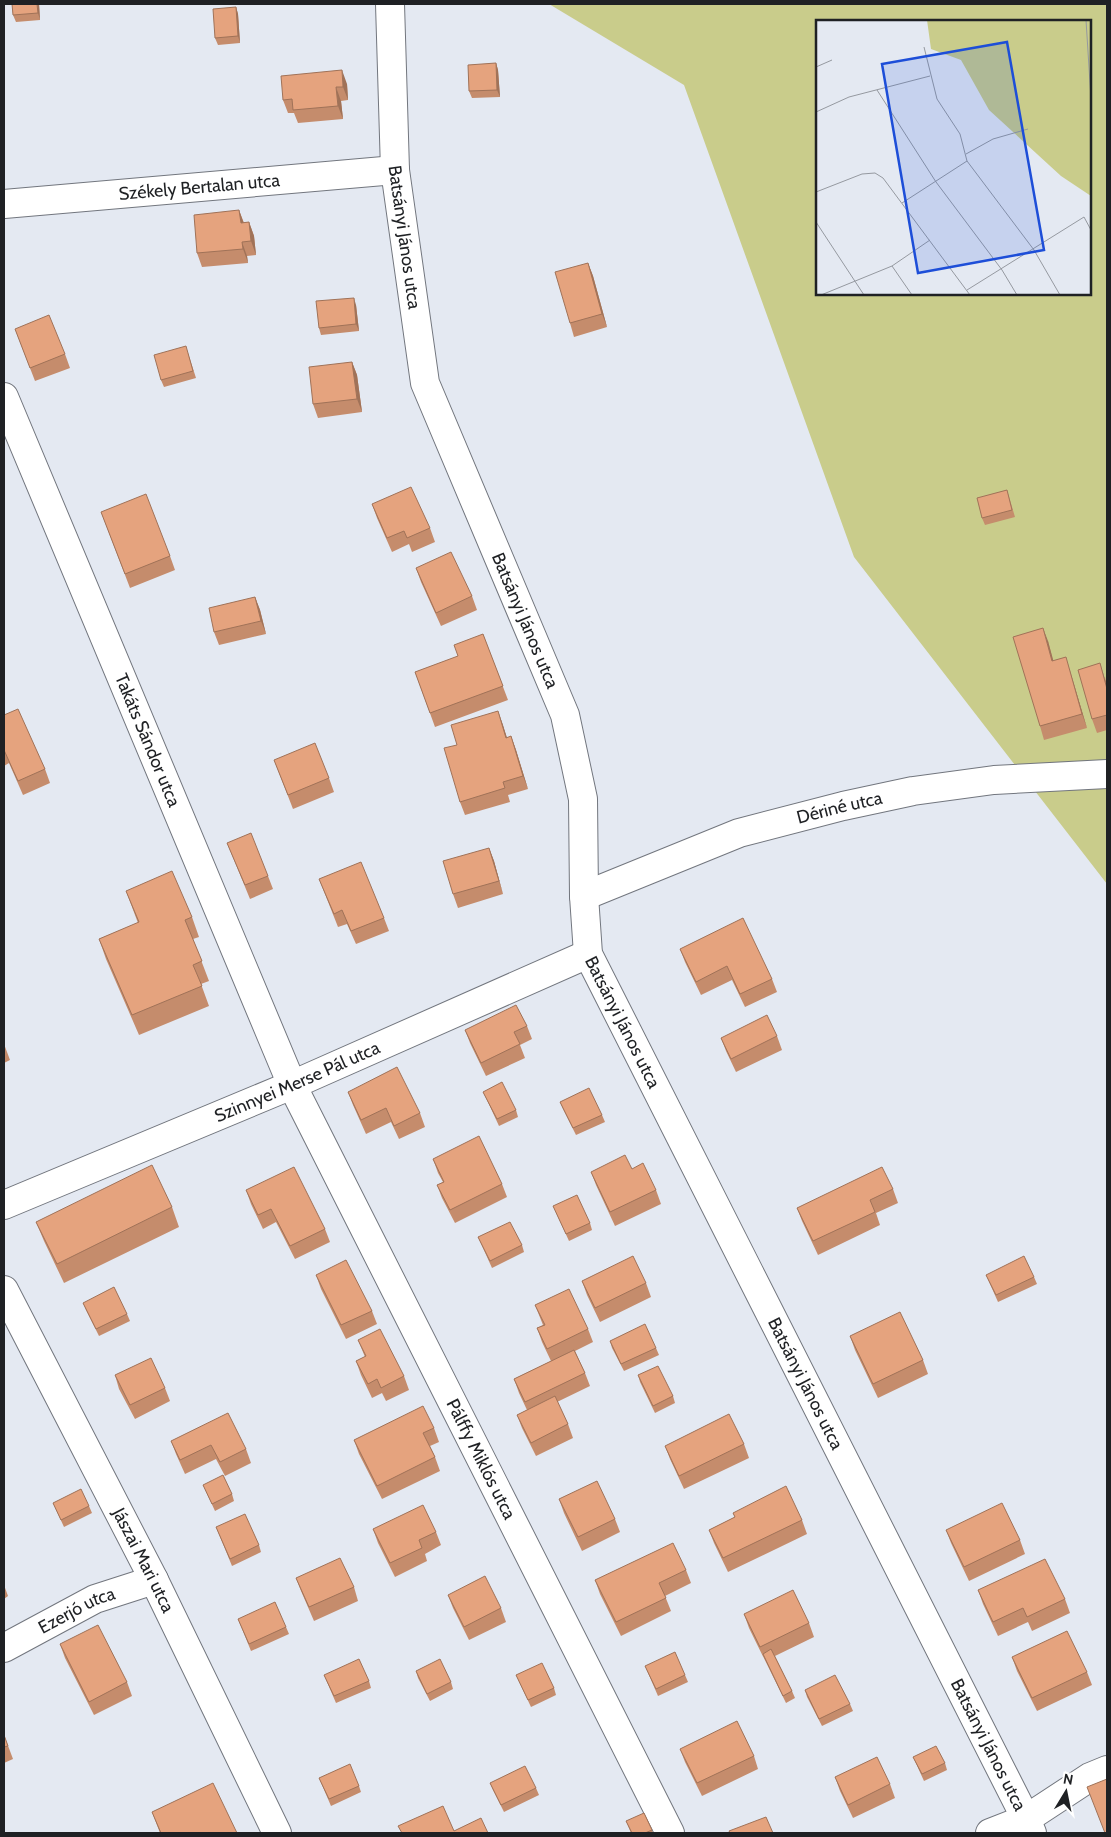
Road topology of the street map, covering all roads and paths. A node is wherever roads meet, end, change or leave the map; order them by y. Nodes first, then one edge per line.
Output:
1 (390, 4) edge
2 (395, 170) junction
3 (4, 204) edge
4 (4, 397) edge
5 (1107, 774) edge
6 (584, 896) junction
7 (588, 954) junction
8 (292, 1085) junction
9 (4, 1205) edge
10 (4, 1290) edge
11 (154, 1580) junction
12 (4, 1648) edge
13 (1107, 1770) edge
14 (1029, 1826) edge
15 (276, 1833) edge
16 (670, 1833) edge
17 (990, 1833) edge

1 - 2 street, Batsányi János utca
2 - 3 street, Székely Bertalan utca
2 - 6 street, Batsányi János utca
4 - 8 street, Takáts Sándor utca
5 - 6 street, Dériné utca
6 - 7 street, Batsányi János utca
7 - 8 street, Szinnyei Merse Pál utca
7 - 14 street, Batsányi János utca
8 - 9 street, Szinnyei Merse Pál utca
8 - 16 street, Pálffy Miklós utca
10 - 11 street, Jászai Mari utca
11 - 12 street, Ezerjó utca
11 - 15 street, Jászai Mari utca
13 - 14 street
14 - 17 street

